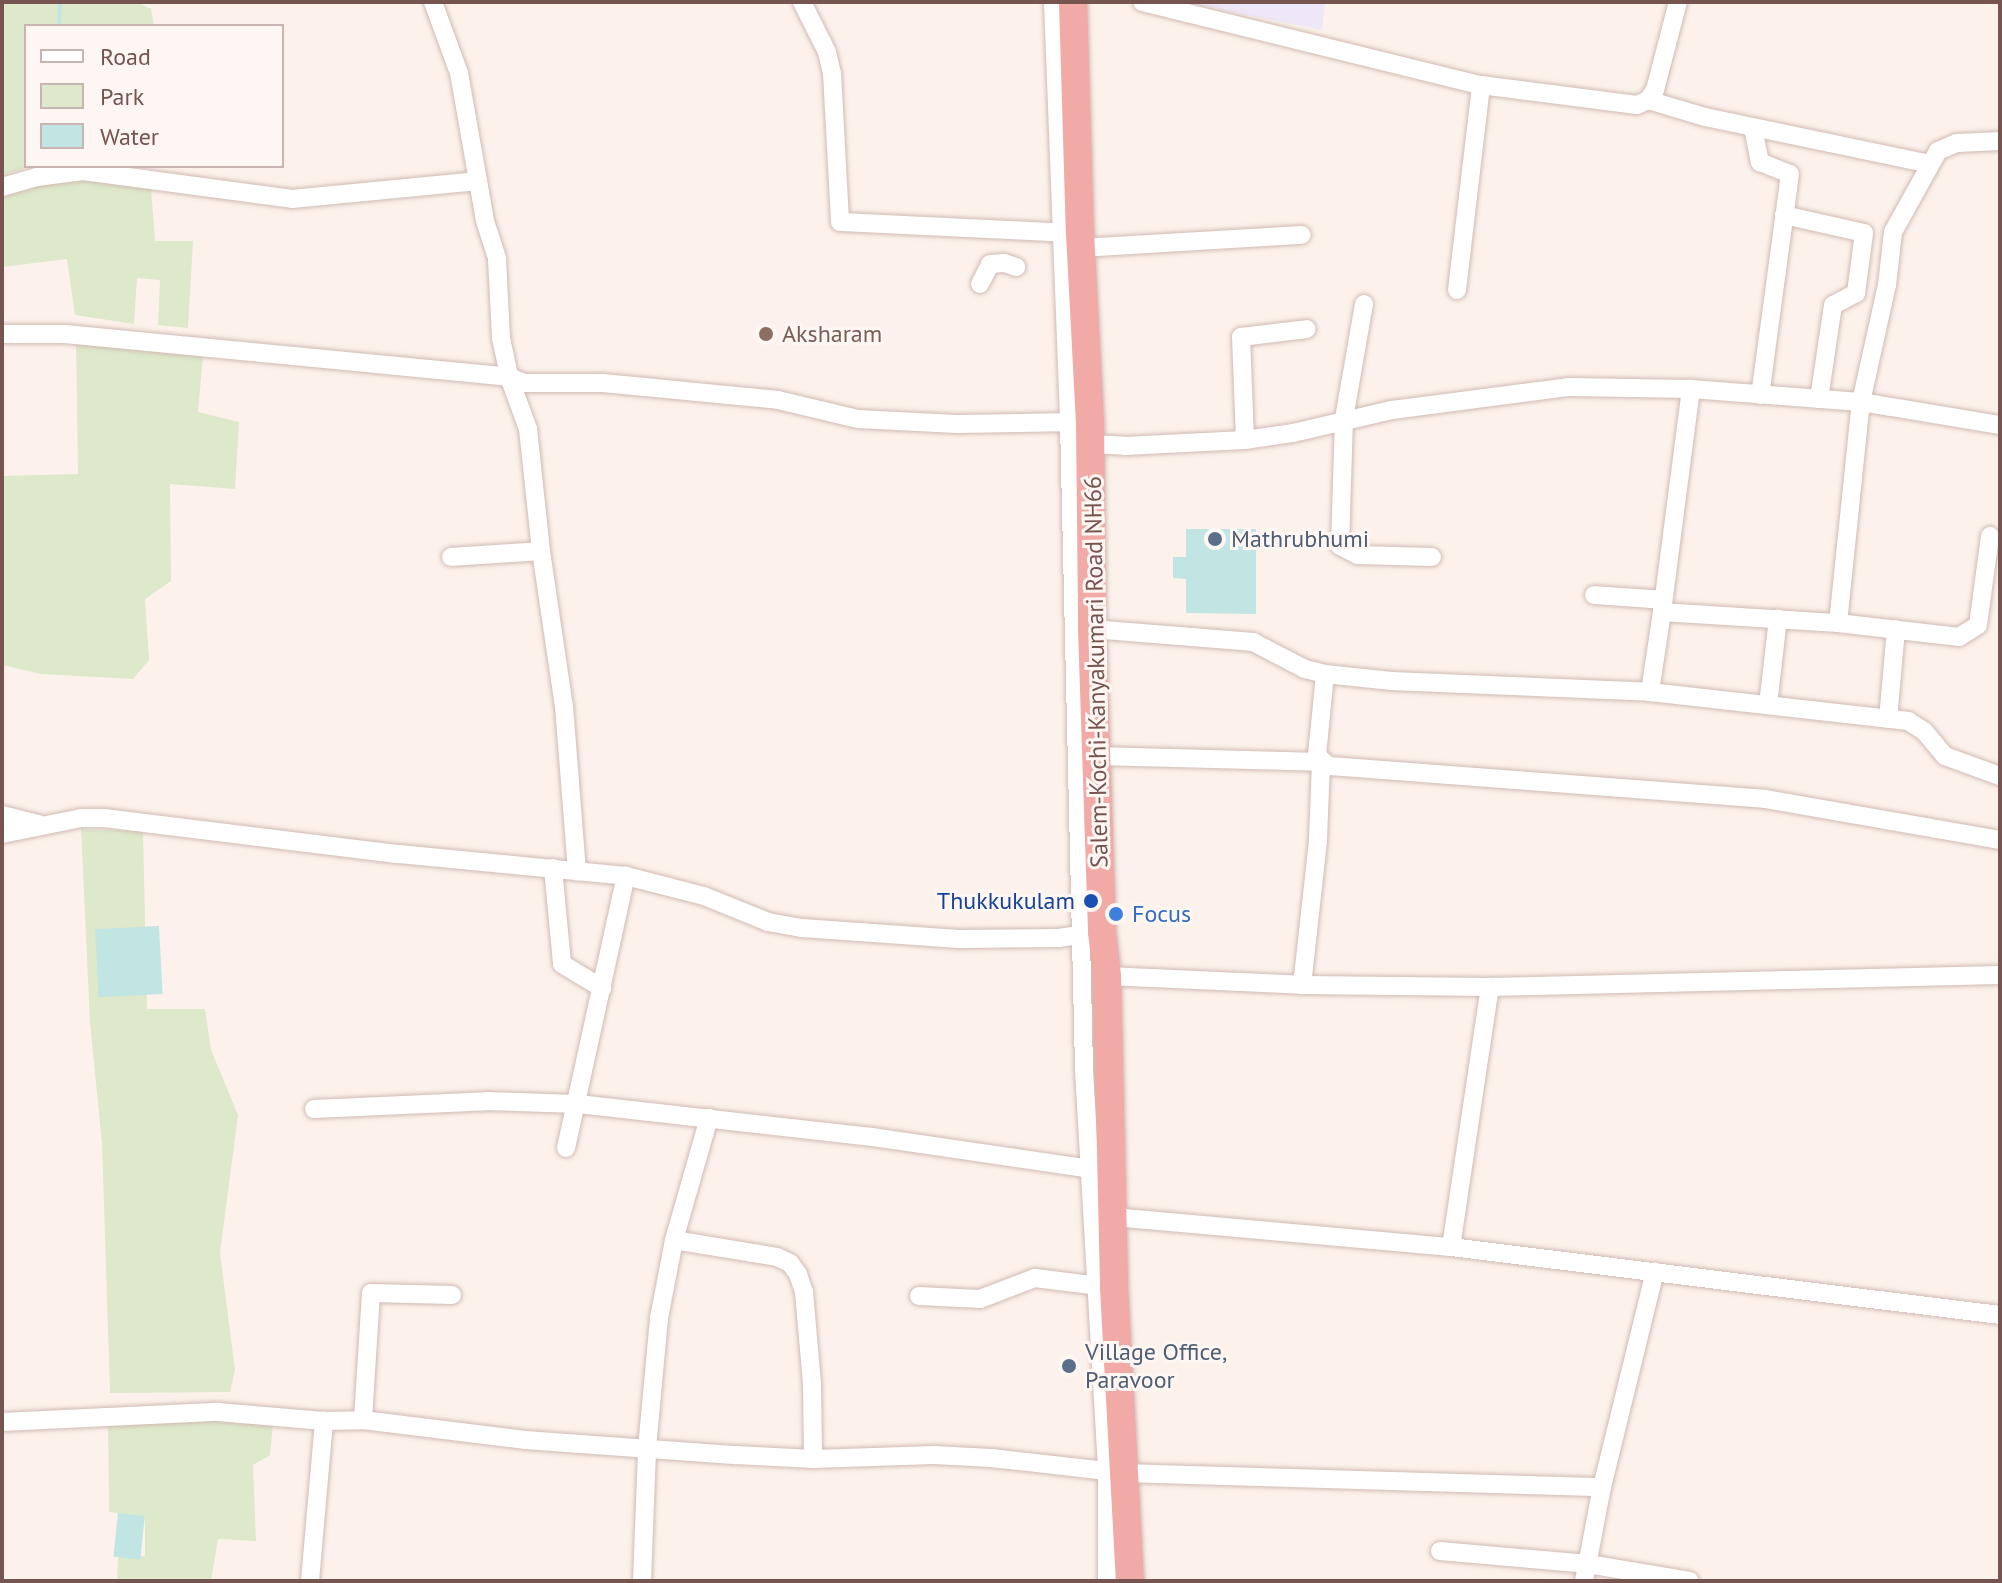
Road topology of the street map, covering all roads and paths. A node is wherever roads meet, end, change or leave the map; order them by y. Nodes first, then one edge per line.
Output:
1 (433, 2) edge
2 (802, 2) edge
3 (1053, 2) edge
4 (1073, 2) edge
5 (1142, 2) edge
6 (1678, 2) edge
7 (1481, 85) junction
8 (1648, 100) junction
9 (1753, 127) junction
10 (2000, 141) edge
11 (1930, 164) junction
12 (478, 181) junction
13 (2, 187) edge
14 (1784, 215) junction
15 (1302, 235) dead end
16 (1074, 238) junction
17 (1016, 267) dead end
18 (980, 284) dead end
19 (1457, 290) dead end
20 (1364, 304) dead end
21 (1307, 329) dead end
22 (2, 334) edge
23 (509, 377) junction
24 (1691, 389) junction
25 (1760, 395) junction
26 (1819, 399) junction
27 (1861, 402) junction
28 (1344, 419) junction
29 (2000, 425) edge
30 (1083, 429) junction
31 (1245, 440) junction
32 (1990, 536) dead end
33 (541, 551) junction
34 (451, 557) dead end
35 (1432, 557) dead end
36 (1594, 595) dead end
37 (1662, 606) junction
38 (1778, 619) junction
39 (1838, 623) junction
40 (1092, 629) junction
41 (1896, 629) junction
42 (1325, 674) junction
43 (1650, 692) junction
44 (1768, 705) junction
45 (1888, 719) junction
46 (1096, 756) junction
47 (1321, 762) junction
48 (2000, 776) edge
49 (2, 815) edge
50 (42, 825) junction
51 (2, 834) edge
52 (2000, 840) edge
53 (553, 868) junction
54 (577, 871) junction
55 (626, 876) junction
56 (1091, 933) junction
57 (2000, 975) edge
58 (1107, 976) junction
59 (1302, 985) junction
60 (1490, 987) junction
61 (602, 988) junction
62 (578, 1104) junction
63 (314, 1109) dead end
64 (709, 1118) junction
65 (566, 1148) dead end
66 (1100, 1170) junction
67 (1114, 1217) junction
68 (674, 1240) junction
69 (1451, 1247) junction
70 (1655, 1271) junction
71 (1106, 1287) junction
72 (452, 1295) dead end
73 (919, 1296) dead end
74 (2000, 1315) edge
75 (363, 1420) junction
76 (324, 1421) junction
77 (2, 1422) edge
78 (647, 1448) junction
79 (813, 1459) junction
80 (1115, 1472) junction
81 (1602, 1487) junction
82 (1440, 1551) dead end
83 (1586, 1572) edge
84 (310, 1581) edge
85 (642, 1581) edge
86 (1107, 1581) edge
87 (1130, 1581) edge
88 (1690, 1581) edge

1 - 12 street
2 - 16 street
3 - 16 street
4 - 16 highway, Salem-Kochi-Kanyakumari Road NH66
5 - 7 street
6 - 8 street
7 - 8 street
7 - 19 street
8 - 9 street
9 - 11 street
9 - 14 street
10 - 11 street
11 - 27 street
12 - 13 street
12 - 23 street
14 - 25 street
14 - 26 street
15 - 16 street
16 - 30 highway, Salem-Kochi-Kanyakumari Road NH66
17 - 18 street
20 - 28 street
21 - 31 street
22 - 23 street
23 - 30 street
23 - 33 street
24 - 25 street
24 - 28 street
24 - 37 street
25 - 26 street
26 - 27 street
27 - 29 street
27 - 39 street
28 - 31 street
28 - 35 street
30 - 31 street
30 - 40 highway, Salem-Kochi-Kanyakumari Road NH66
30 - 56 street
32 - 41 street
33 - 34 street
33 - 54 street
36 - 37 street
37 - 38 street
37 - 43 street
38 - 39 street
38 - 44 street
39 - 41 street
40 - 42 street
40 - 46 highway, Salem-Kochi-Kanyakumari Road NH66
41 - 45 street
42 - 43 street
42 - 47 street
43 - 44 street
44 - 45 street
45 - 48 street
46 - 47 street
46 - 56 highway, Salem-Kochi-Kanyakumari Road NH66
47 - 52 street
47 - 59 street
49 - 50 street
50 - 51 street
50 - 53 street
53 - 54 street
53 - 61 street
54 - 55 street
55 - 56 street
55 - 61 street
56 - 58 highway, Salem-Kochi-Kanyakumari Road NH66
56 - 66 street
57 - 60 street
58 - 59 street
58 - 66 highway, Salem-Kochi-Kanyakumari Road NH66
59 - 60 street
60 - 69 street
61 - 62 street
62 - 63 street
62 - 64 street
62 - 65 street
64 - 66 street
64 - 68 street
66 - 67 highway, Salem-Kochi-Kanyakumari Road NH66
66 - 71 street
67 - 69 street
67 - 71 highway, Salem-Kochi-Kanyakumari Road NH66
68 - 78 street
68 - 79 street
69 - 70 street
70 - 74 street
70 - 81 street
71 - 73 street
71 - 80 highway, Salem-Kochi-Kanyakumari Road NH66
72 - 75 street
75 - 76 street
75 - 78 street
76 - 77 street
76 - 84 street
78 - 79 street
78 - 85 street
79 - 80 street
80 - 81 street
80 - 86 street
80 - 87 highway, Salem-Kochi-Kanyakumari Road NH66
81 - 83 street
82 - 83 street
83 - 88 street

